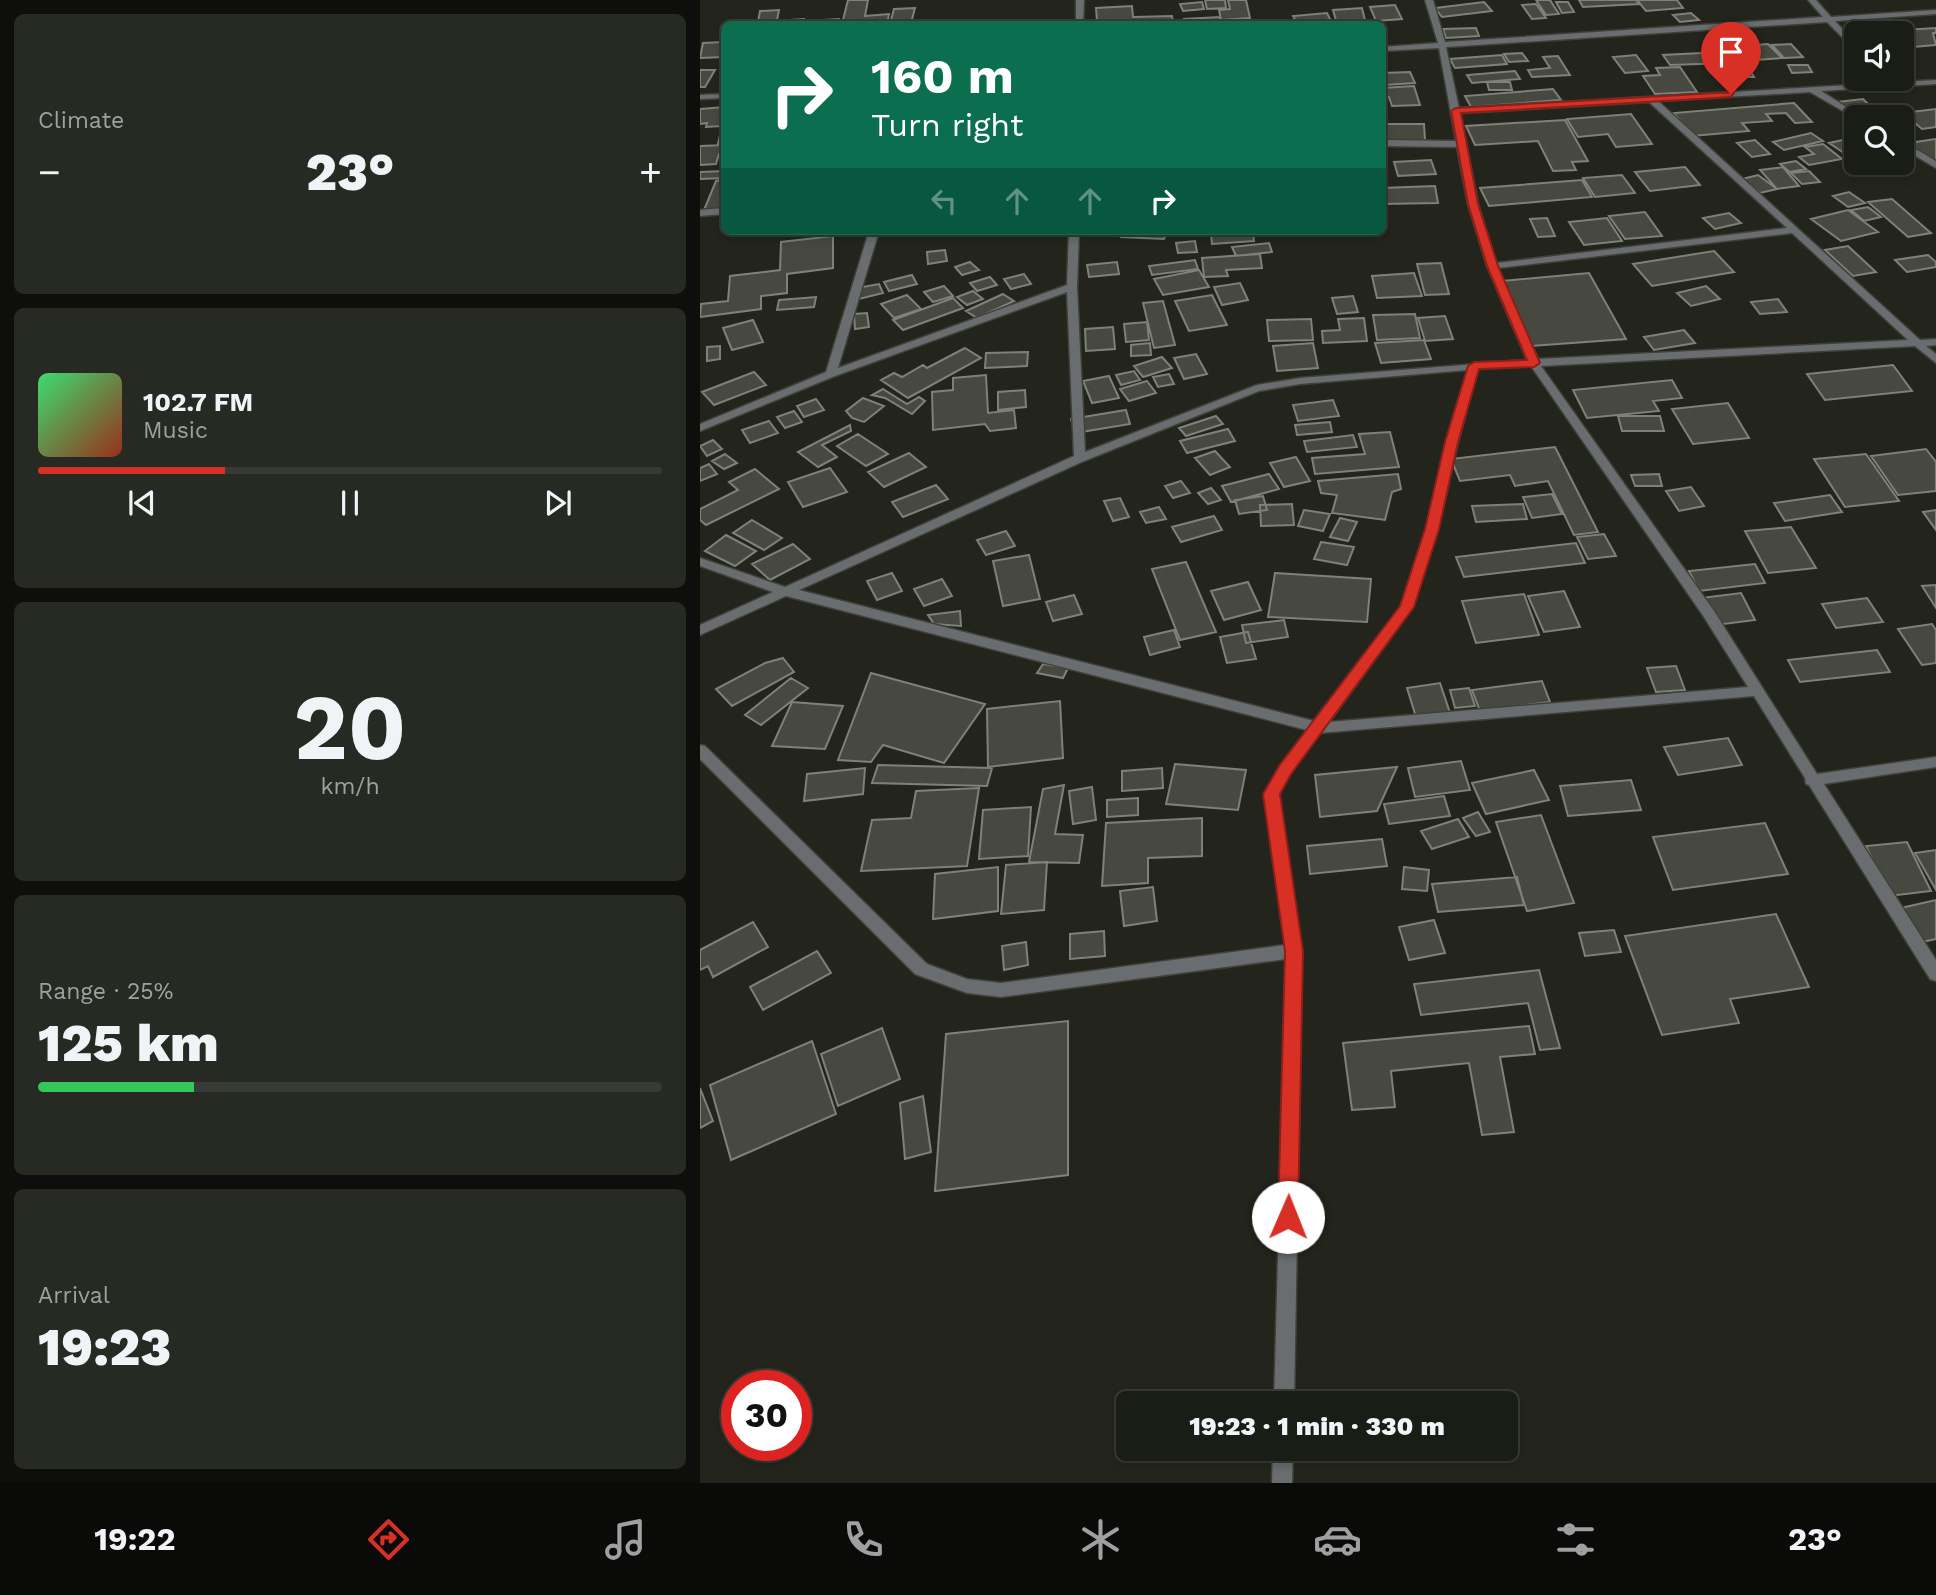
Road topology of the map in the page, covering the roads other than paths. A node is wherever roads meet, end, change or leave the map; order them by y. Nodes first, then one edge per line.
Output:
1 (1080, 0) edge
2 (1429, 0) edge
3 (1812, 0) edge
4 (1936, 12) edge
5 (1828, 19) junction
6 (1080, 21) edge
7 (1844, 36) edge
8 (1442, 45) junction
9 (1386, 49) edge
10 (1914, 82) edge
11 (1936, 82) edge
12 (1844, 86) edge
13 (1811, 89) junction
14 (721, 96) edge
15 (700, 97) edge
16 (1651, 99) junction
17 (1844, 109) edge
18 (1456, 111) junction
19 (1386, 143) edge
20 (1462, 144) junction
21 (1914, 151) edge
22 (1936, 165) edge
23 (721, 211) edge
24 (700, 213) edge
25 (1795, 230) junction
26 (873, 235) edge
27 (1074, 235) edge
28 (1492, 266) junction
29 (1072, 287) junction
30 (1936, 342) edge
31 (1918, 343) junction
32 (1936, 360) edge
33 (1534, 363) junction
34 (1474, 366) junction
35 (831, 374) junction
36 (700, 428) edge
37 (1080, 458) junction
38 (700, 562) edge
39 (784, 591) junction
40 (700, 629) edge
41 (1759, 691) junction
42 (1319, 728) junction
43 (700, 750) edge
44 (1936, 762) edge
45 (1811, 780) junction
46 (1294, 951) junction
47 (1936, 974) edge
48 (1284, 1391) edge
49 (1283, 1461) edge
50 (1282, 1483) edge

1 - 6 street
2 - 8 street
3 - 5 street
4 - 5 street
5 - 7 street
5 - 8 street
8 - 9 street
8 - 18 street
10 - 11 street
12 - 13 street
13 - 16 street
13 - 17 street
14 - 15 street
16 - 18 street
16 - 25 street
18 - 20 street
19 - 20 street
20 - 28 street
21 - 22 street
23 - 24 street
25 - 28 street
25 - 31 street
26 - 35 street
27 - 29 street
28 - 33 street
29 - 35 street
29 - 37 street
30 - 31 street
31 - 32 street
31 - 33 street
33 - 34 street
33 - 41 street
34 - 37 street
34 - 42 street
35 - 36 street
37 - 39 street
38 - 39 street
39 - 40 street
39 - 42 street
41 - 42 street
41 - 45 street
42 - 46 street
43 - 46 street
44 - 45 street
45 - 47 street
46 - 48 street
49 - 50 street

